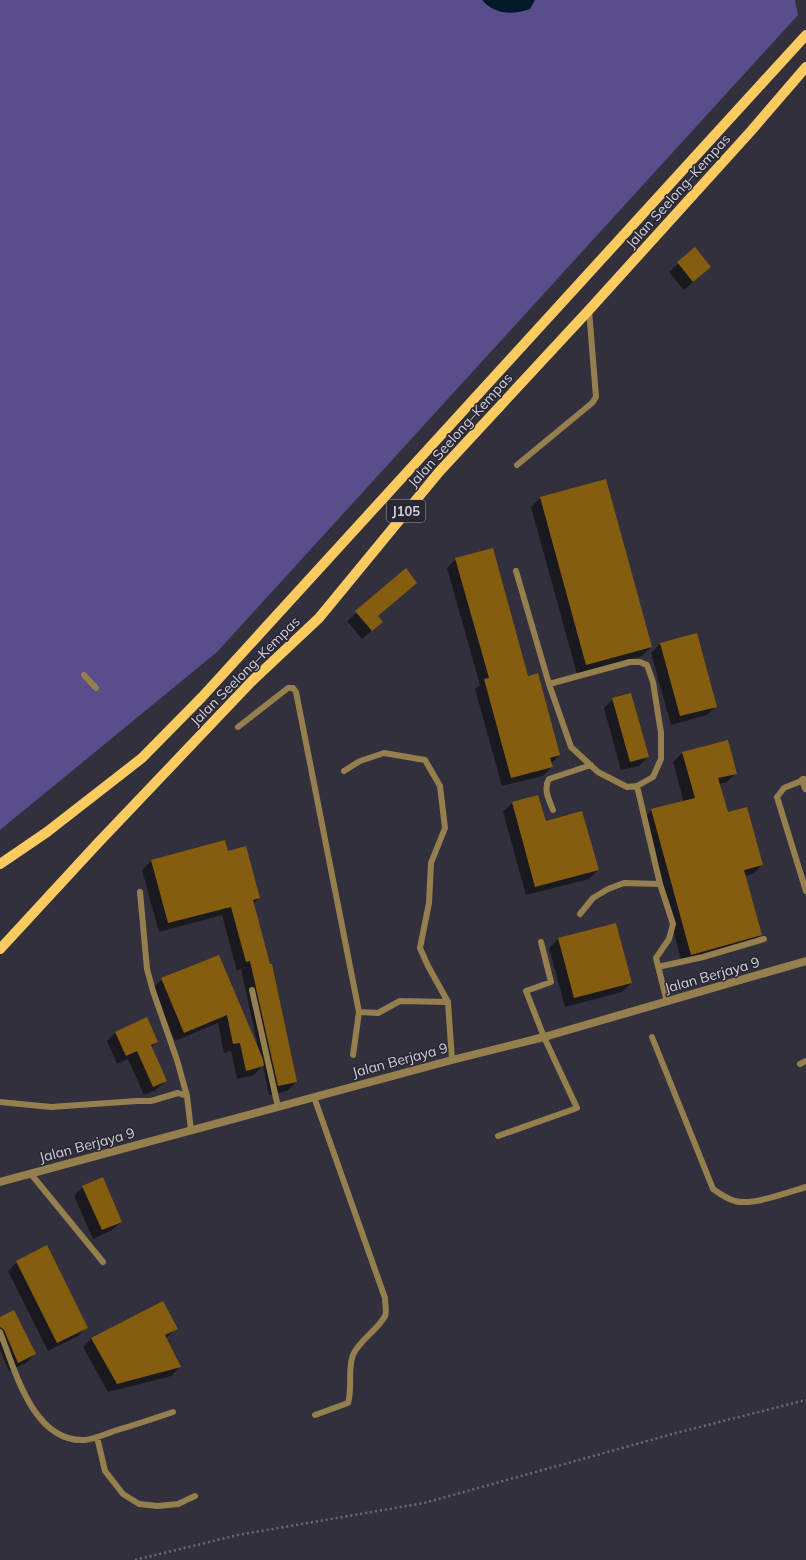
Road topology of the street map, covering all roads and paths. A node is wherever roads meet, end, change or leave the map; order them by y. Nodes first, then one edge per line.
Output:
1 (806, 35) edge
2 (806, 67) edge
3 (589, 310) junction
4 (517, 465) dead end
5 (516, 571) dead end
6 (84, 675) dead end
7 (549, 684) junction
8 (96, 688) dead end
9 (238, 727) dead end
10 (591, 765) junction
11 (344, 771) dead end
12 (805, 780) edge
13 (637, 786) junction
14 (806, 788) edge
15 (553, 810) dead end
16 (0, 864) edge
17 (660, 884) junction
18 (806, 891) edge
19 (140, 892) dead end
20 (580, 914) dead end
21 (764, 939) dead end
22 (541, 942) dead end
23 (0, 949) edge
24 (806, 961) edge
25 (658, 967) junction
26 (252, 990) dead end
27 (448, 1002) junction
28 (667, 1002) junction
29 (359, 1012) junction
30 (652, 1037) dead end
31 (544, 1038) junction
32 (353, 1055) dead end
33 (452, 1060) junction
34 (187, 1096) junction
35 (314, 1097) junction
36 (0, 1102) edge
37 (278, 1107) junction
38 (191, 1130) junction
39 (498, 1136) dead end
40 (31, 1174) junction
41 (0, 1182) edge
42 (806, 1187) edge
43 (103, 1262) dead end
44 (0, 1332) edge
45 (806, 1400) edge
46 (173, 1412) dead end
47 (316, 1415) dead end
48 (97, 1437) junction
49 (195, 1496) dead end
50 (136, 1560) edge

1 - 16 main road, Jalan Seelong–Kempas / J105
2 - 3 main road, Jalan Seelong–Kempas / J105
3 - 4 lane
3 - 23 main road, Jalan Seelong–Kempas / J105
5 - 7 lane
6 - 8 lane
7 - 10 lane
7 - 13 lane
9 - 29 lane
10 - 13 lane
10 - 15 lane
11 - 27 lane
12 - 14 street
12 - 18 lane
13 - 17 lane
17 - 20 lane
17 - 25 lane
19 - 34 lane
21 - 25 lane
22 - 31 lane
24 - 28 street, Jalan Berjaya 9
25 - 28 lane
26 - 37 lane
27 - 29 lane
27 - 33 lane
28 - 31 street, Jalan Berjaya 9
29 - 32 lane
30 - 42 lane
31 - 33 street, Jalan Berjaya 9
31 - 39 lane
33 - 35 street, Jalan Berjaya 9
34 - 36 lane
34 - 38 lane
35 - 37 street, Jalan Berjaya 9
35 - 47 lane
37 - 38 street, Jalan Berjaya 9
38 - 40 street, Jalan Berjaya 9
40 - 41 street, Jalan Berjaya 9
40 - 43 lane
44 - 48 lane
45 - 50 path
46 - 48 lane
48 - 49 lane

